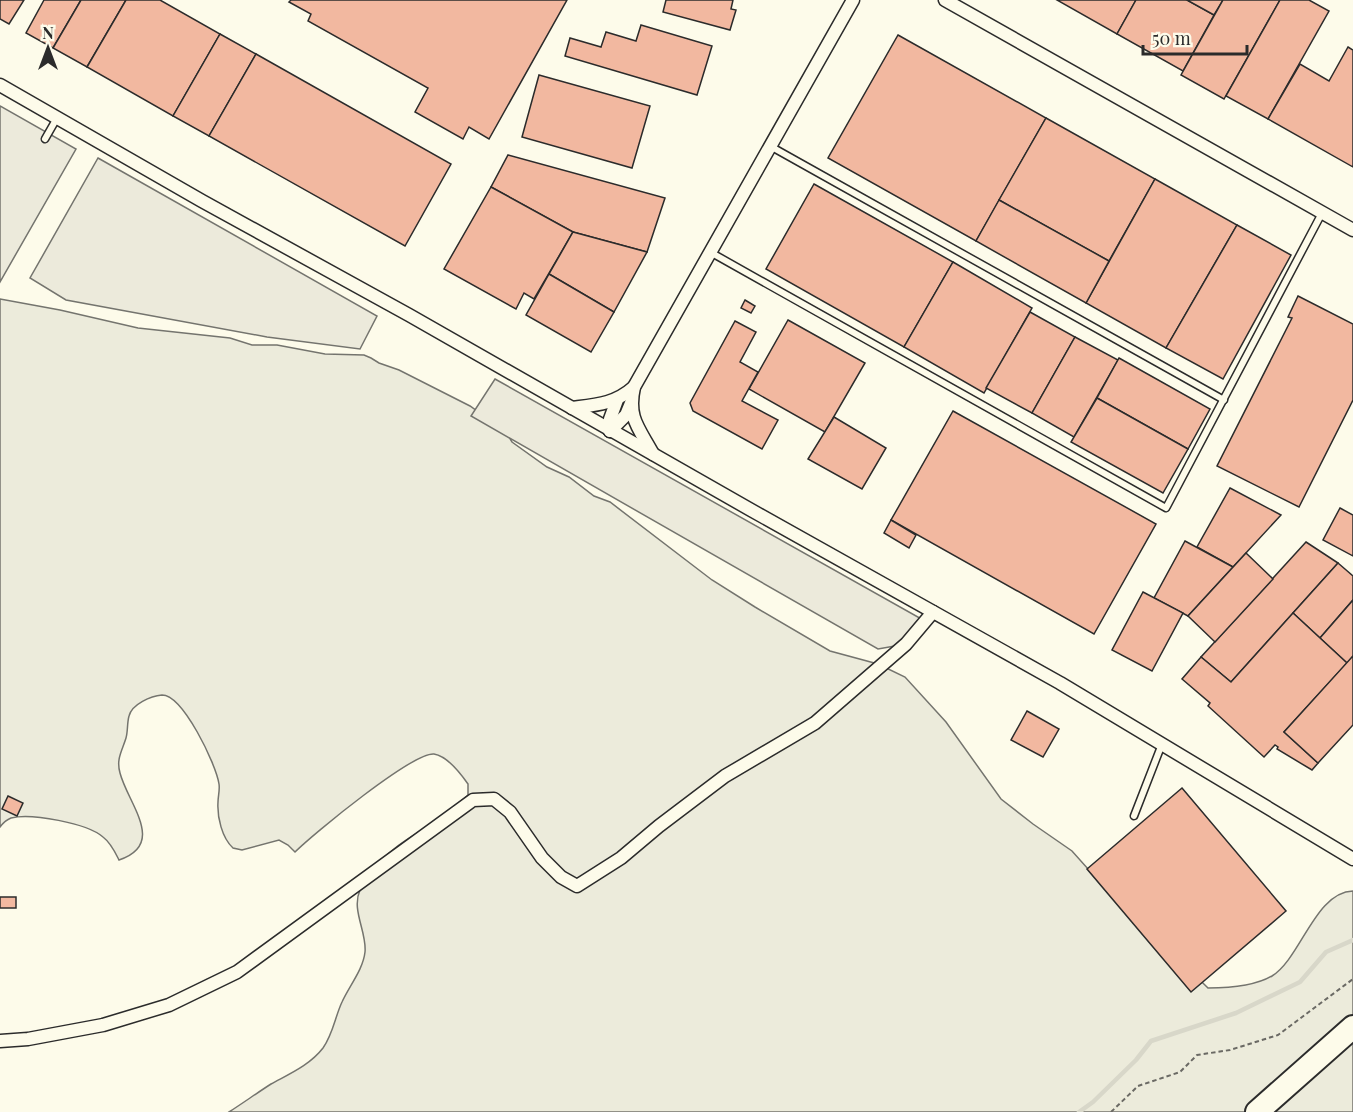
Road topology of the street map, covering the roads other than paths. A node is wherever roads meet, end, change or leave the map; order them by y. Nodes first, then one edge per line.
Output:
1 (853, 0) edge
2 (945, 0) edge
3 (0, 85) edge
4 (57, 117) junction
5 (45, 138) dead end
6 (770, 146) junction
7 (1323, 213) junction
8 (1353, 230) edge
9 (710, 252) junction
10 (634, 387) junction
11 (617, 399) junction
12 (1224, 399) junction
13 (631, 403) junction
14 (572, 408) junction
15 (610, 430) junction
16 (653, 454) junction
17 (933, 612) junction
18 (1162, 743) junction
19 (1134, 816) dead end
20 (1353, 859) edge
21 (1353, 1027) edge
22 (0, 1041) edge
23 (1257, 1112) edge

1 - 6 street
2 - 7 street
3 - 4 street
4 - 5 lane
4 - 14 street
6 - 9 street
6 - 12 lane
7 - 8 street
7 - 12 lane
9 - 10 street
9 - 12 lane
10 - 11 street
10 - 13 street
11 - 14 street
11 - 15 street
13 - 15 street
13 - 16 street
14 - 15 street
15 - 16 street
16 - 17 street
17 - 18 street
17 - 22 street
18 - 19 lane
18 - 20 street
21 - 23 highway

